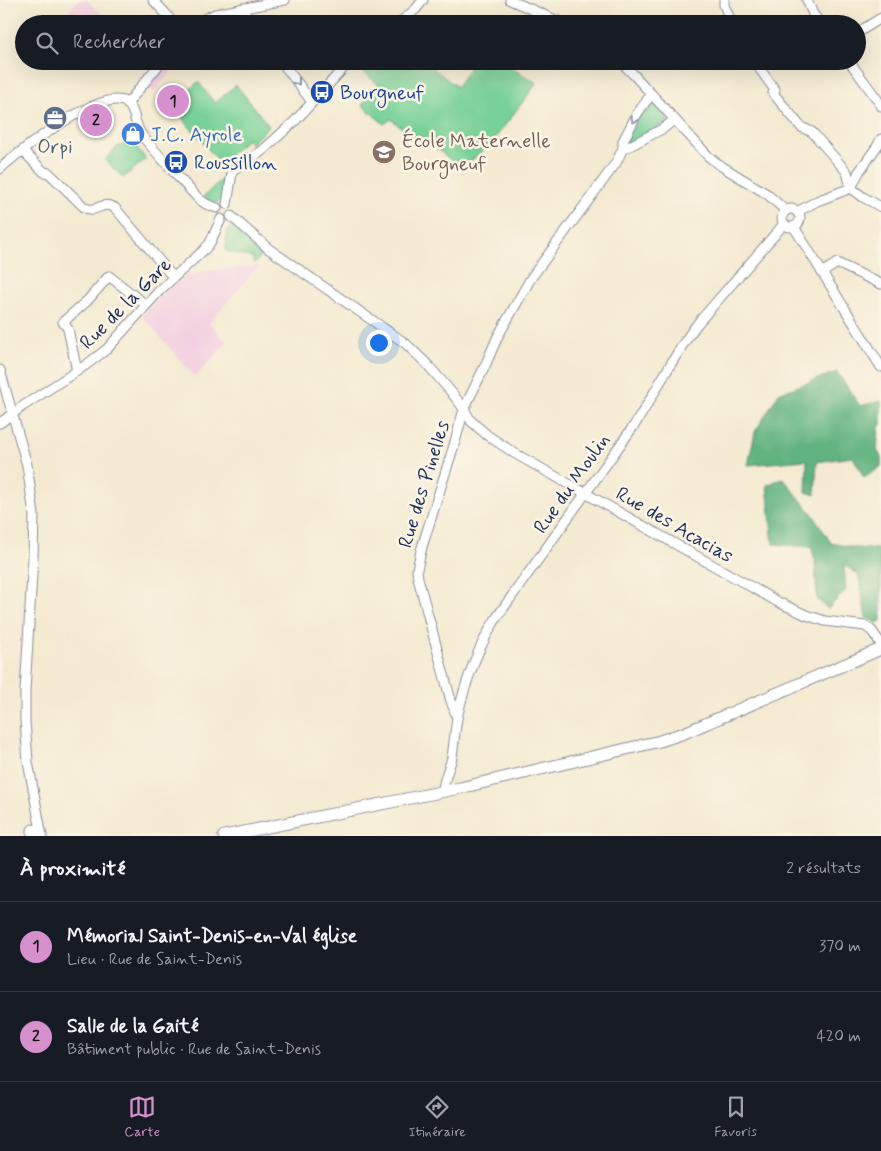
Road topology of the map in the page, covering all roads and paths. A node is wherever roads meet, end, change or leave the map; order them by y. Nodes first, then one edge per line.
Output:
1 (152, 0) edge
2 (285, 0) edge
3 (423, 0) edge
4 (510, 0) edge
5 (724, 0) edge
6 (807, 0) edge
7 (243, 8) junction
8 (167, 15) edge
9 (213, 15) edge
10 (245, 15) edge
11 (408, 15) edge
12 (544, 15) edge
13 (728, 15) edge
14 (814, 15) edge
15 (881, 18) edge
16 (866, 27) edge
17 (155, 70) edge
18 (288, 70) edge
19 (342, 70) edge
20 (628, 70) edge
21 (761, 70) edge
22 (856, 70) edge
23 (652, 95) junction
24 (312, 102) junction
25 (127, 104) junction
26 (881, 106) edge
27 (674, 120) junction
28 (881, 139) edge
29 (623, 148) junction
30 (23, 151) junction
31 (0, 169) edge
32 (851, 188) junction
33 (227, 204) junction
34 (881, 207) edge
35 (217, 208) junction
36 (786, 211) junction
37 (797, 212) junction
38 (231, 216) junction
39 (221, 219) junction
40 (784, 224) junction
41 (794, 227) junction
42 (822, 273) junction
43 (174, 277) junction
44 (881, 284) edge
45 (146, 305) junction
46 (881, 366) edge
47 (0, 370) edge
48 (77, 370) junction
49 (464, 409) junction
50 (13, 414) junction
51 (0, 423) edge
52 (586, 494) junction
53 (881, 644) edge
54 (881, 649) edge
55 (457, 718) junction
56 (443, 791) junction
57 (36, 834) edge
58 (224, 836) edge

1 - 8 street
2 - 7 street
3 - 11 street
4 - 12 street
5 - 13 street
6 - 14 street
7 - 9 street
7 - 10 street
15 - 16 street
17 - 25 street
18 -> 24 street
19 - 24 street
20 - 23 street
21 - 32 street
22 - 26 street
23 - 27 street
23 -> 29 street
24 - 33 street
25 - 30 street
25 - 35 street
27 - 29 street
27 - 36 street
28 - 32 street
29 - 49 street
30 - 31 street
30 - 43 street
32 - 34 street
32 - 37 street
33 - 35 street
33 - 38 street
35 - 39 street
36 - 37 street
36 - 40 street
37 - 41 street
38 - 39 street
38 - 49 street, Rue des Pinelles
39 - 43 street, Rue de la Gare
40 - 41 street
40 - 52 street, Rue du Moulin
41 - 42 street
42 - 44 street
42 - 46 street
43 - 45 street, Rue de la Gare
45 - 48 street, Rue de la Gare
45 - 48 street
47 - 50 street
48 - 50 street, Rue de la Gare
49 - 52 street, Rue des Acacias
49 - 55 street, Rue des Pinelles
50 - 51 street, Rue de la Gare
50 - 57 street
52 - 53 street, Rue des Acacias
52 - 55 street, Rue du Moulin
54 - 56 main road
55 - 56 street, Rue du Moulin
56 - 58 main road

